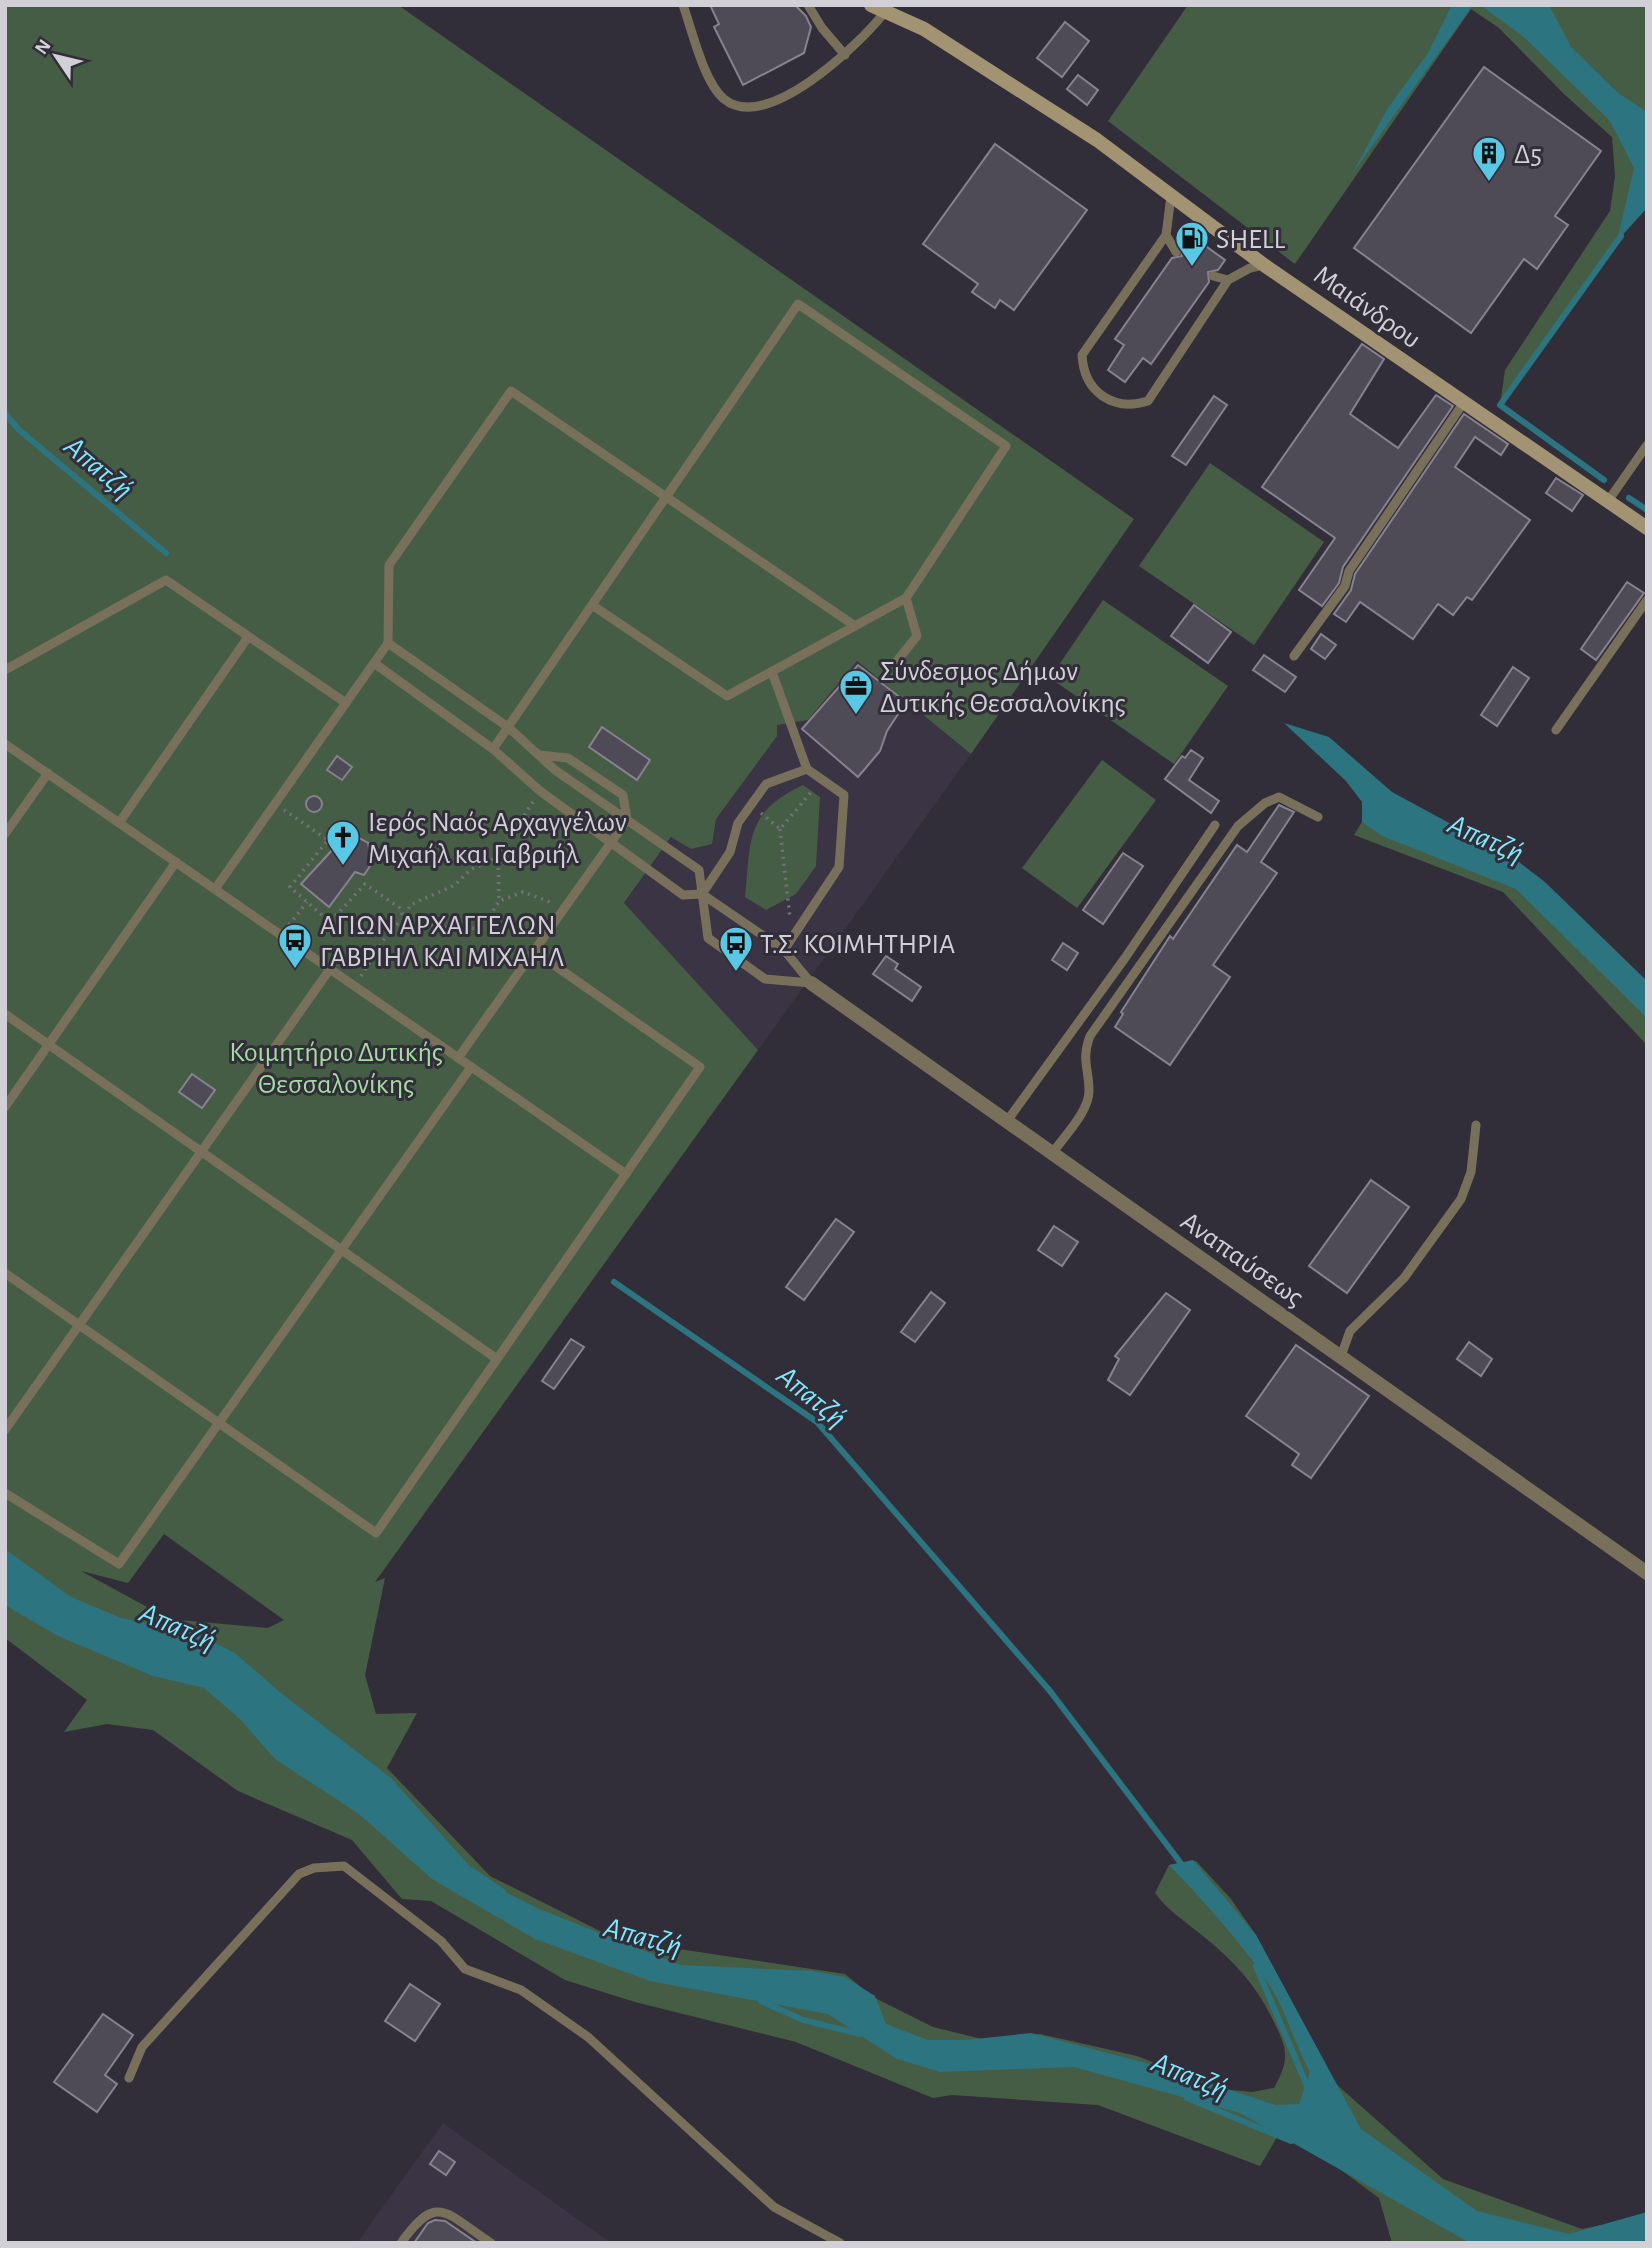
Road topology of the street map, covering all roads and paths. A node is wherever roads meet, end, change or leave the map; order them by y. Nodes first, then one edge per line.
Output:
1 (683, 5) edge
2 (808, 5) edge
3 (871, 5) edge
4 (886, 9) edge
5 (845, 55) junction
6 (1171, 196) junction
7 (1166, 235) junction
8 (1176, 251) dead end
9 (1264, 265) junction
10 (1213, 276) dead end
11 (1228, 280) junction
12 (1464, 402) junction
13 (1647, 445) edge
14 (666, 497) junction
15 (1608, 501) junction
16 (1647, 528) edge
17 (906, 598) junction
18 (1647, 600) edge
19 (592, 605) junction
20 (855, 626) junction
21 (248, 637) junction
22 (388, 643) junction
23 (1294, 656) dead end
24 (896, 662) dead end
25 (374, 663) junction
26 (5, 670) edge
27 (772, 672) junction
28 (346, 703) junction
29 (508, 727) junction
30 (1556, 730) dead end
31 (5, 744) edge
32 (493, 749) junction
33 (539, 755) junction
34 (807, 769) junction
35 (48, 773) junction
36 (821, 779) junction
37 (540, 791) junction
38 (275, 804) junction
39 (751, 805) junction
40 (1318, 817) dead end
41 (627, 820) junction
42 (120, 823) junction
43 (1215, 825) dead end
44 (780, 830) junction
45 (5, 834) edge
46 (611, 843) junction
47 (498, 854) junction
48 (176, 862) junction
49 (215, 889) junction
50 (702, 894) junction
51 (499, 901) junction
52 (307, 902) junction
53 (565, 908) junction
54 (404, 920) junction
55 (281, 935) junction
56 (792, 938) junction
57 (784, 950) junction
58 (534, 951) junction
59 (330, 969) junction
60 (811, 983) junction
61 (356, 988) junction
62 (5, 1014) edge
63 (49, 1044) junction
64 (458, 1058) junction
65 (471, 1067) junction
66 (5, 1107) edge
67 (1007, 1121) junction
68 (1476, 1125) dead end
69 (202, 1152) junction
70 (1052, 1154) junction
71 (626, 1174) junction
72 (342, 1250) junction
73 (5, 1273) edge
74 (79, 1325) junction
75 (1340, 1356) junction
76 (497, 1359) junction
77 (219, 1423) junction
78 (5, 1430) edge
79 (5, 1493) edge
80 (1647, 1573) edge
81 (129, 2078) dead end
82 (401, 2243) edge
83 (491, 2243) edge
84 (840, 2243) edge

1 - 5 lane
2 - 5 lane
3 - 4 main road, Μαιάνδρου
4 - 5 lane
4 - 6 main road, Μαιάνδρου
6 - 7 lane
6 - 9 main road, Μαιάνδρου
7 - 8 lane
7 - 11 lane
9 - 11 lane
9 - 12 main road, Μαιάνδρου
10 - 11 lane
12 - 15 main road, Μαιάνδρου
12 - 23 lane
13 - 15 lane
14 - 17 lane
14 - 19 lane
14 - 20 lane
14 - 22 lane
15 - 16 main road, Μαιάνδρου
17 - 20 lane
17 - 24 lane
18 - 30 lane
19 - 27 lane
19 - 29 lane
20 - 27 lane
21 - 26 lane
21 - 28 lane
21 - 42 lane
22 - 25 lane
22 - 29 lane
25 - 28 lane
25 - 32 lane
27 - 34 lane
28 - 38 lane
29 - 32 lane
29 - 33 lane
31 - 35 lane
32 - 37 lane
33 - 41 lane
33 - 41 lane
34 - 36 lane
34 - 39 lane
35 - 42 lane
35 - 45 lane
36 - 44 path
36 - 56 lane
37 - 46 lane
37 - 47 path
38 - 49 lane
38 - 52 path
39 - 44 path
39 - 50 lane
40 - 70 lane
41 - 46 lane
41 - 50 lane
42 - 48 lane
43 - 67 lane
44 - 56 path
46 - 50 lane
46 - 53 lane
47 - 51 path
47 - 54 path
48 - 49 lane
48 - 63 lane
49 - 55 lane
50 - 57 lane
50 - 60 lane
51 - 53 path
51 - 54 path
52 - 54 path
52 - 55 path
53 - 58 lane
54 - 61 path
55 - 59 lane
56 - 57 lane
57 - 60 lane
58 - 64 lane
58 - 71 lane
59 - 61 lane
59 - 69 lane
60 - 67 street, Αναπαύσεως
61 - 64 lane
62 - 63 lane
63 - 66 lane
63 - 69 lane
64 - 65 lane
65 - 71 lane
65 - 72 lane
67 - 70 street, Αναπαύσεως
68 - 75 lane
69 - 72 lane
69 - 74 lane
70 - 75 street, Αναπαύσεως
71 - 76 lane
72 - 76 lane
72 - 77 lane
73 - 74 lane
74 - 77 lane
74 - 78 lane
75 - 80 street, Αναπαύσεως
76 - 77 lane
77 - 79 lane
81 - 84 lane
82 - 83 lane

